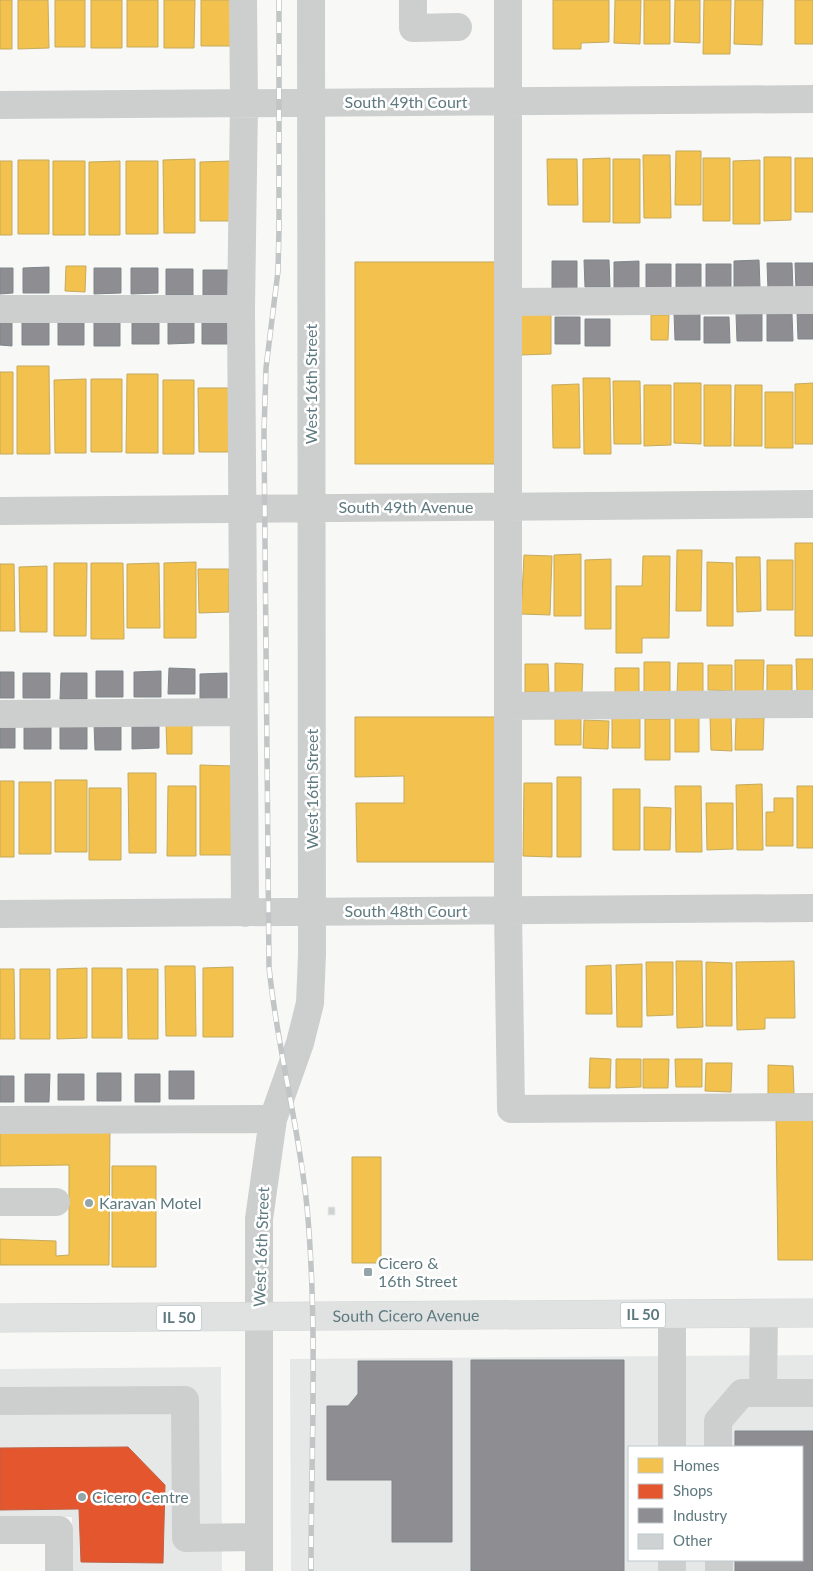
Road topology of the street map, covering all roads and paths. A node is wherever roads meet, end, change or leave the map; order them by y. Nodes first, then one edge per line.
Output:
1 (243, 0) edge
2 (311, 0) edge
3 (413, 0) edge
4 (508, 0) edge
5 (458, 27) dead end
6 (813, 99) edge
7 (508, 101) junction
8 (311, 102) junction
9 (244, 103) junction
10 (0, 104) edge
11 (813, 300) edge
12 (508, 302) junction
13 (0, 309) edge
14 (241, 309) junction
15 (813, 504) edge
16 (508, 507) junction
17 (244, 508) junction
18 (312, 508) junction
19 (0, 511) edge
20 (813, 704) edge
21 (508, 706) junction
22 (243, 712) junction
23 (0, 714) edge
24 (813, 908) edge
25 (508, 910) junction
26 (244, 912) junction
27 (312, 912) junction
28 (0, 914) edge
29 (813, 1107) edge
30 (273, 1119) junction
31 (0, 1120) edge
32 (0, 1202) edge
33 (56, 1202) dead end
34 (813, 1313) edge
35 (672, 1314) junction
36 (764, 1314) junction
37 (259, 1317) junction
38 (0, 1318) edge
39 (813, 1393) edge
40 (763, 1394) junction
41 (0, 1400) edge
42 (672, 1446) edge
43 (718, 1446) edge
44 (0, 1530) edge
45 (259, 1537) junction
46 (59, 1571) edge
47 (259, 1571) edge

1 - 9 street
2 - 8 street, West 16th Street
3 - 5 street
4 - 7 street
6 - 7 street, South 49th Court
7 - 8 street, South 49th Court
7 - 12 street
8 - 9 street, South 49th Court
8 - 18 street, West 16th Street
9 - 10 street, South 49th Court
9 - 14 street
11 - 12 street
12 - 16 street
13 - 14 street
14 - 17 street
15 - 16 street, South 49th Avenue
16 - 18 street, South 49th Avenue
16 - 21 street
17 - 18 street, South 49th Avenue
17 - 19 street, South 49th Avenue
17 - 22 street
18 - 27 street, West 16th Street
20 - 21 street
21 - 25 street
22 - 23 street
22 - 26 street
24 - 25 street, South 48th Court
25 - 27 street, South 48th Court
25 - 29 street
26 - 27 street, South 48th Court
26 - 28 street, South 48th Court
27 - 30 street, West 16th Street
30 - 31 street
30 - 37 street, West 16th Street
32 - 33 street
34 - 36 main road, South Cicero Avenue / IL 50
35 - 36 main road, South Cicero Avenue / IL 50
35 - 37 main road, South Cicero Avenue / IL 50
35 - 42 street
36 - 40 street
37 - 38 main road, South Cicero Avenue / IL 50
37 - 45 street, West 16th Street
39 - 40 street
40 - 43 street
41 - 45 street
44 - 46 street
45 - 47 street, West 16th Street

